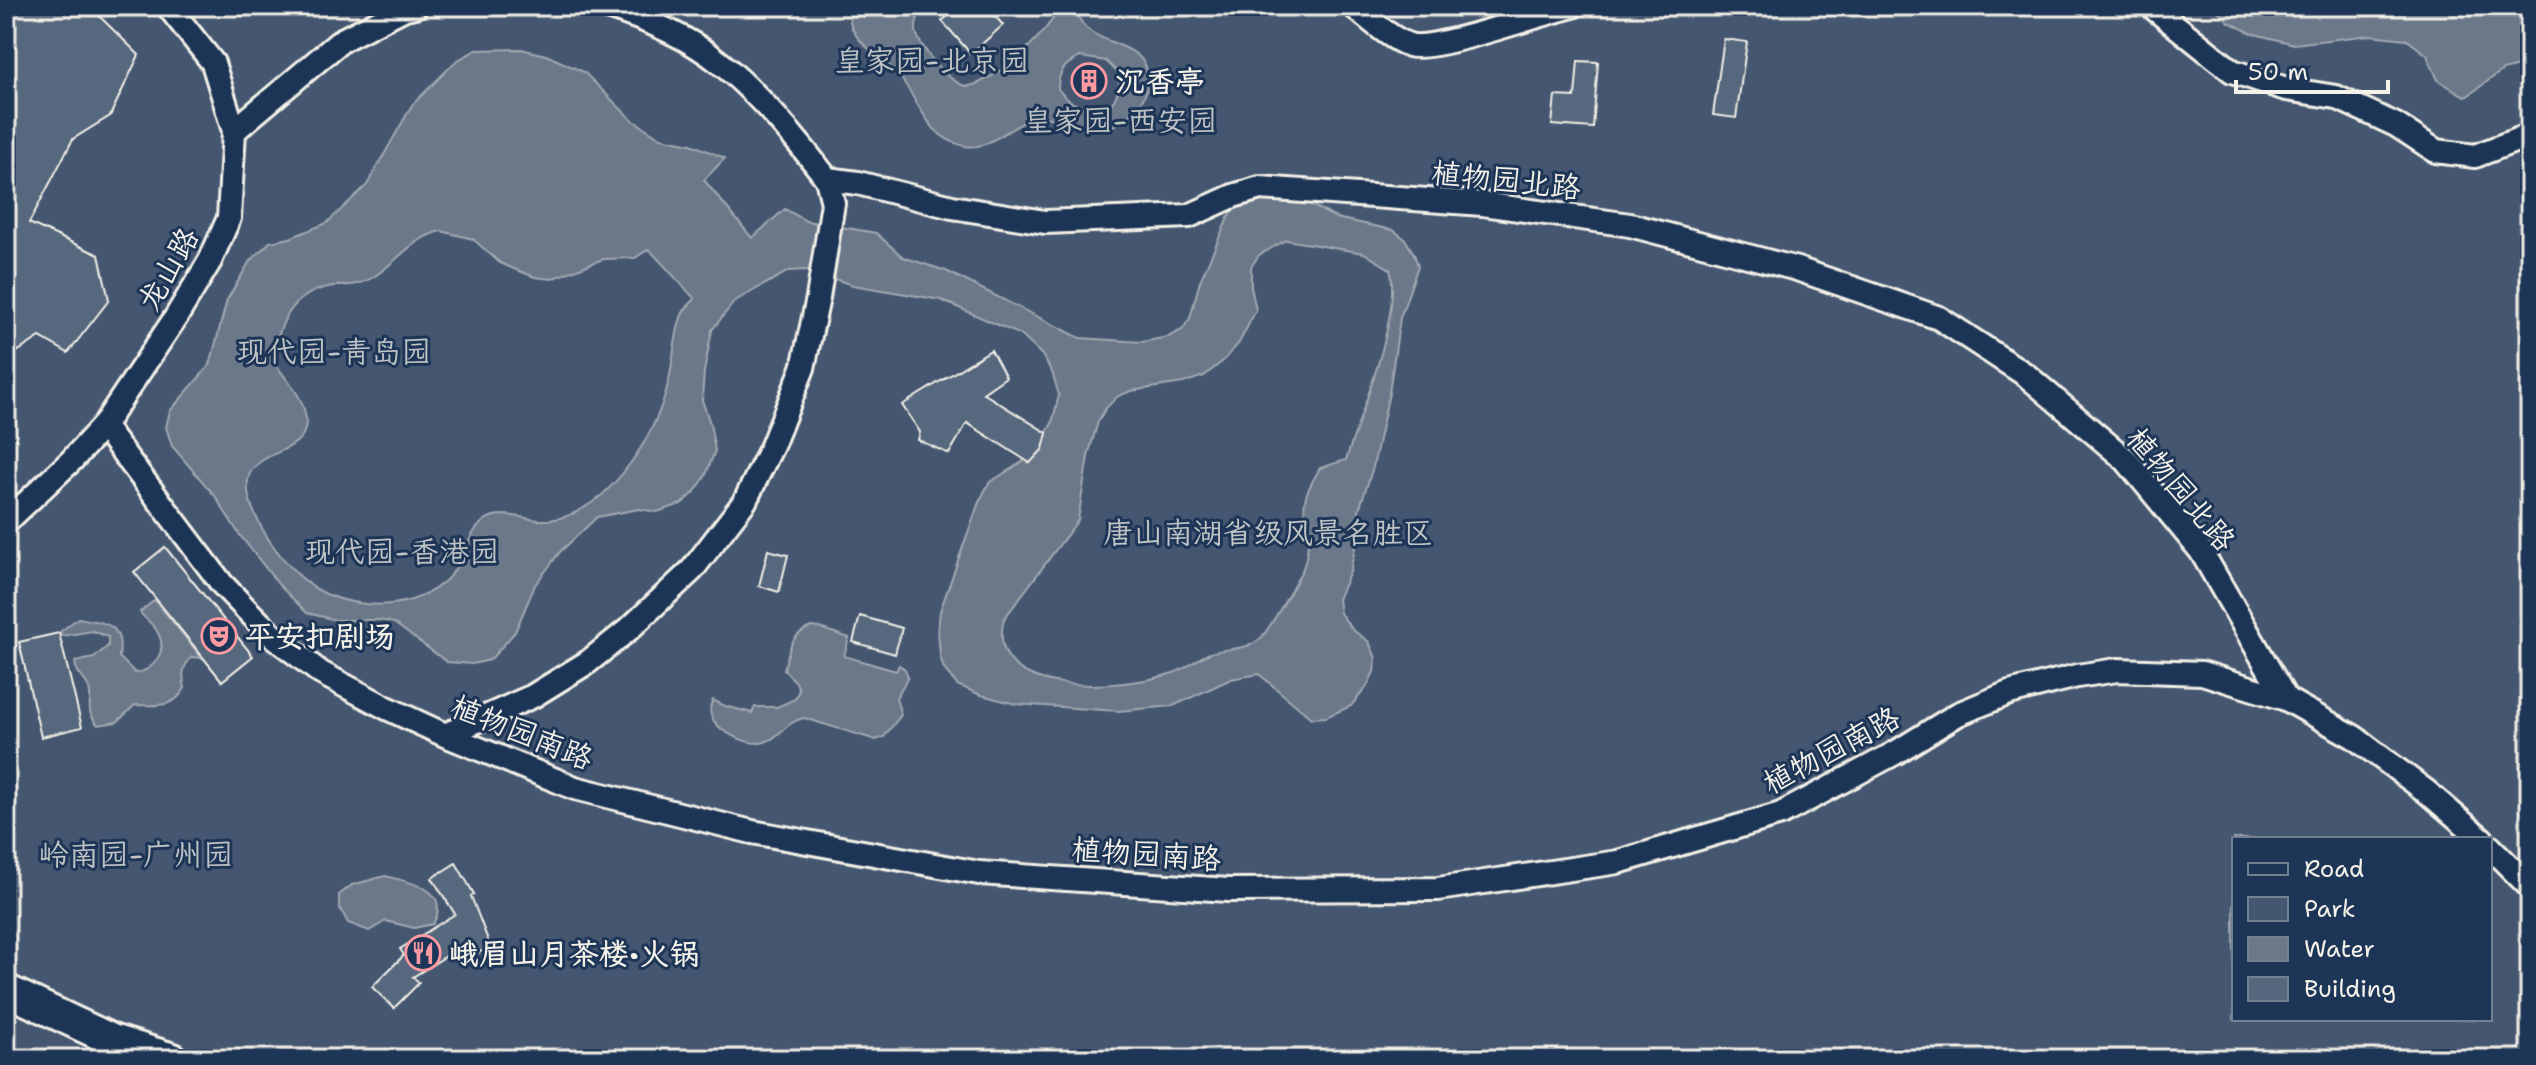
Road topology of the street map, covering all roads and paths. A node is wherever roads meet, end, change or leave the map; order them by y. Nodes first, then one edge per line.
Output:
1 (168, 6) edge
2 (416, 6) edge
3 (604, 6) edge
4 (1353, 6) edge
5 (1573, 6) edge
6 (2151, 6) edge
7 (234, 131) junction
8 (2530, 135) edge
9 (827, 179) junction
10 (103, 426) junction
11 (6, 522) edge
12 (2286, 699) junction
13 (445, 735) junction
14 (2480, 837) edge
15 (2492, 849) edge
16 (2530, 887) edge
17 (6, 990) edge
18 (173, 1059) edge

1 - 7 street, 龙山路
2 - 7 street
3 - 9 street
4 - 5 street
6 - 8 street
7 - 10 street, 龙山路
9 - 12 street, 植物园北路
9 - 13 street
10 - 11 street, 龙山路
10 - 13 street, 植物园南路
12 - 13 street, 植物园南路
12 - 14 street, 植物园南路
15 - 16 street
17 - 18 street

